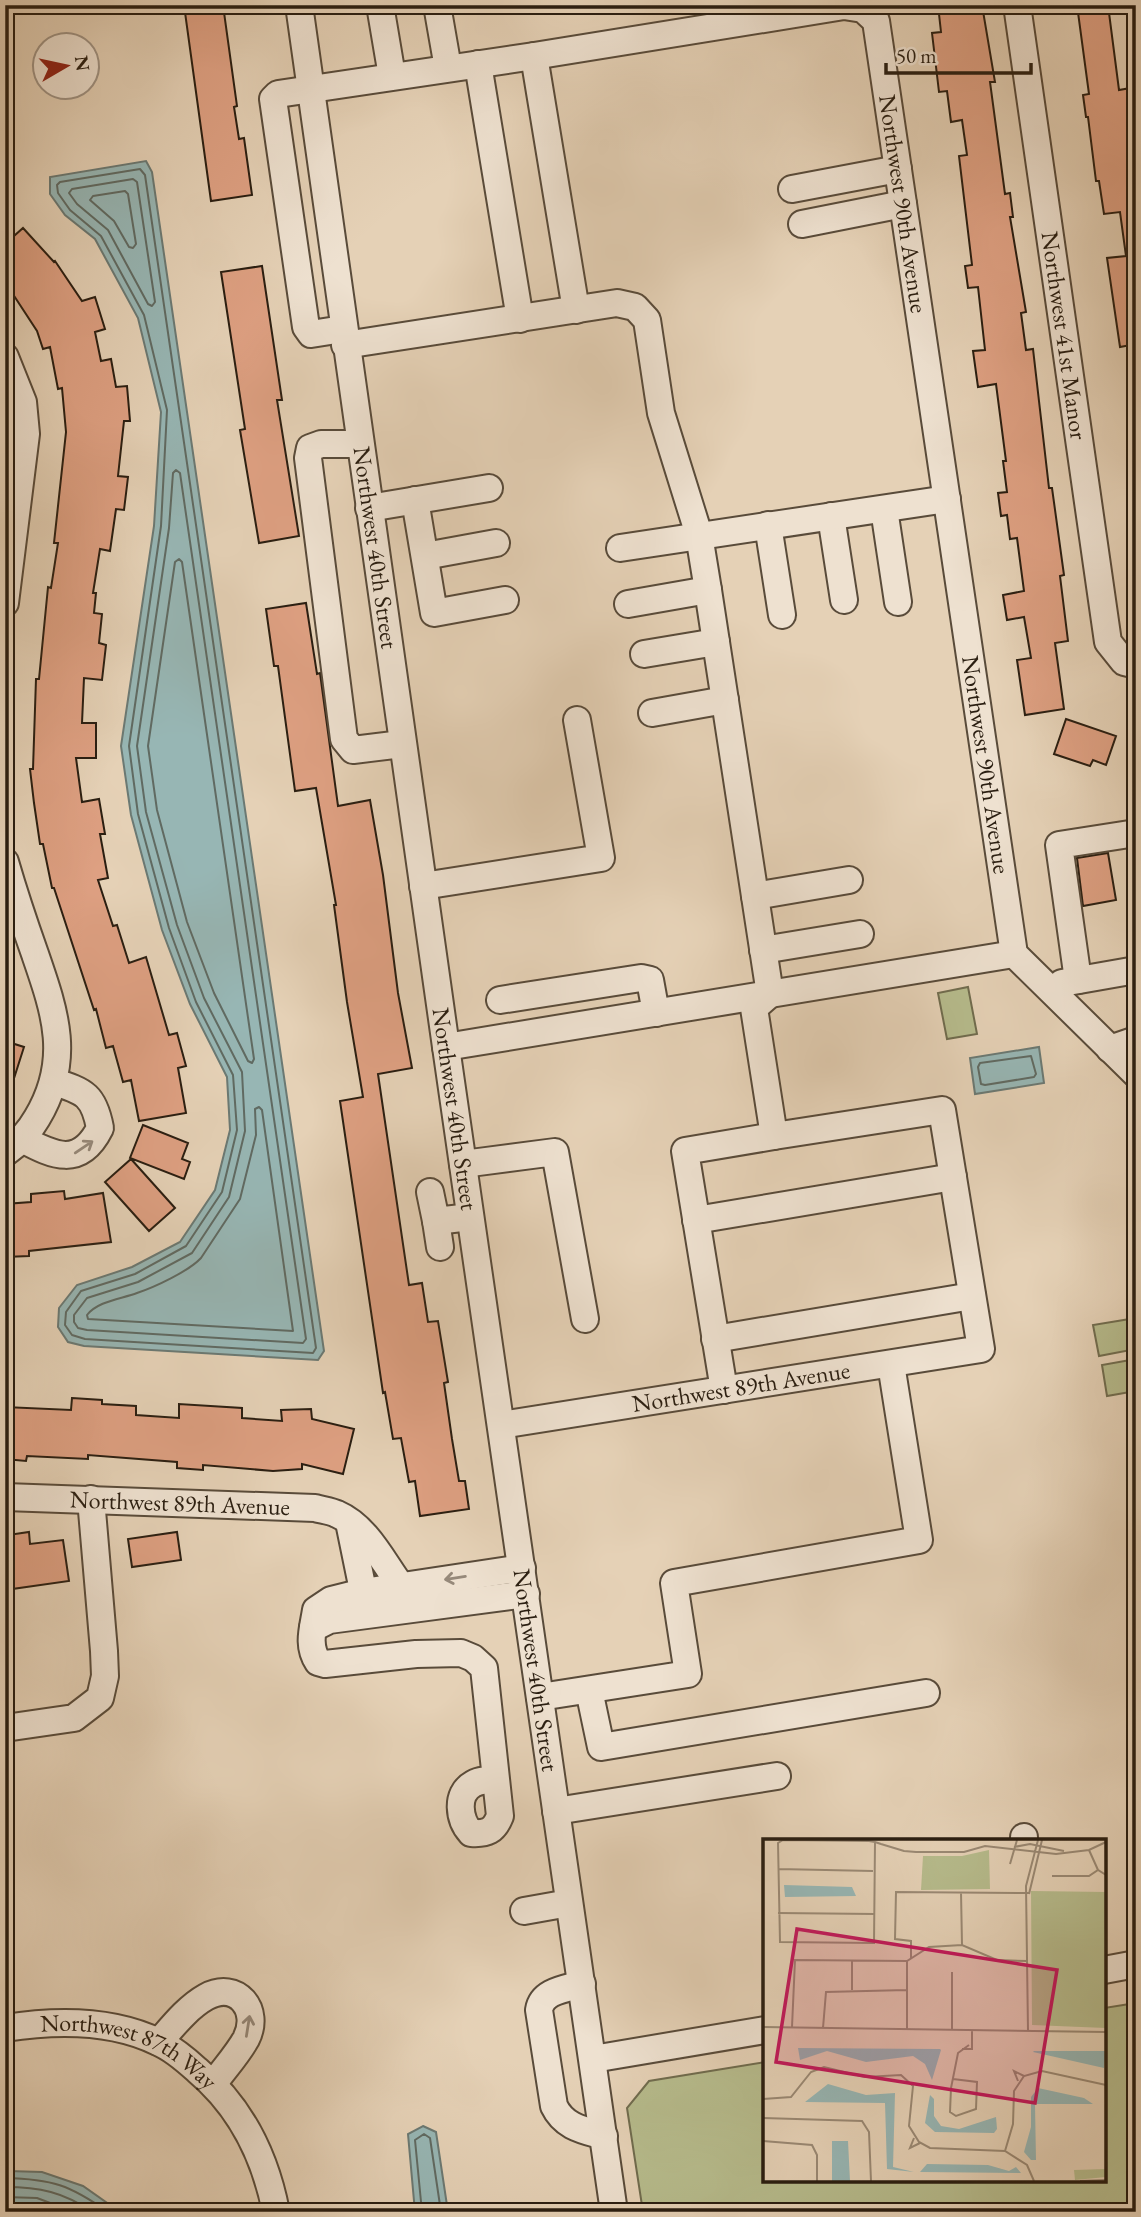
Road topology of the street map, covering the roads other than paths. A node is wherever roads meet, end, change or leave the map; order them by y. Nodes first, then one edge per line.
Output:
1 (299, 5) edge
2 (380, 5) edge
3 (437, 5) edge
4 (1017, 5) edge
5 (534, 56) junction
6 (478, 64) junction
7 (448, 68) junction
8 (392, 76) junction
9 (312, 88) junction
10 (898, 169) junction
11 (792, 189) dead end
12 (903, 204) junction
13 (802, 224) dead end
14 (576, 310) junction
15 (520, 318) junction
16 (344, 337) junction
17 (5, 357) edge
18 (360, 444) junction
19 (489, 488) dead end
20 (947, 499) junction
21 (415, 500) junction
22 (369, 508) junction
23 (884, 509) junction
24 (831, 516) junction
25 (768, 526) junction
26 (699, 536) junction
27 (496, 543) dead end
28 (620, 548) dead end
29 (425, 556) junction
30 (708, 590) junction
31 (505, 600) dead end
32 (844, 600) dead end
33 (898, 602) dead end
34 (5, 603) edge
35 (628, 604) dead end
36 (782, 615) dead end
37 (716, 642) junction
38 (644, 654) dead end
39 (1130, 663) edge
40 (725, 700) junction
41 (652, 713) dead end
42 (577, 720) dead end
43 (402, 744) junction
44 (1136, 833) edge
45 (5, 862) edge
46 (849, 880) dead end
47 (423, 886) junction
48 (755, 896) junction
49 (860, 934) dead end
50 (763, 950) junction
51 (1014, 954) junction
52 (1136, 970) edge
53 (1078, 980) junction
54 (1045, 986) junction
55 (771, 994) junction
56 (499, 1000) dead end
57 (656, 1013) junction
58 (1136, 1040) edge
59 (446, 1047) junction
60 (1110, 1049) junction
61 (1136, 1074) edge
62 (54, 1082) junction
63 (774, 1136) junction
64 (14, 1146) edge
65 (463, 1164) junction
66 (953, 1177) junction
67 (430, 1192) dead end
68 (471, 1217) junction
69 (696, 1220) junction
70 (972, 1296) junction
71 (586, 1319) dead end
72 (715, 1339) junction
73 (891, 1364) junction
74 (724, 1390) junction
75 (501, 1425) junction
76 (5, 1497) edge
77 (90, 1499) junction
78 (349, 1522) junction
79 (524, 1581) junction
80 (401, 1586) junction
81 (366, 1603) junction
82 (589, 1690) junction
83 (926, 1693) dead end
84 (540, 1697) junction
85 (5, 1728) edge
86 (777, 1776) dead end
87 (496, 1780) dead end
88 (556, 1811) junction
89 (569, 1903) junction
90 (524, 1911) dead end
91 (1136, 1964) edge
92 (1106, 1970) edge
93 (582, 1984) junction
94 (5, 2028) edge
95 (763, 2030) edge
96 (159, 2042) junction
97 (593, 2059) junction
98 (214, 2084) junction
99 (604, 2136) junction
100 (276, 2212) edge
101 (614, 2212) edge

1 - 9 street, Northwest 40th Street
2 - 8 street
3 - 7 street
4 - 39 street, Northwest 41st Manor
5 - 6 street, Northwest 90th Avenue
5 - 10 street, Northwest 90th Avenue
5 - 14 street
6 - 7 street, Northwest 90th Avenue
6 - 15 street
7 - 8 street, Northwest 90th Avenue
8 - 9 street, Northwest 90th Avenue
9 - 16 street, Northwest 40th Street
9 - 16 street, Northwest 90th Avenue
10 - 11 street
10 - 12 street, Northwest 90th Avenue
12 - 13 street
12 - 20 street, Northwest 90th Avenue
14 - 15 street
14 - 26 street
15 - 16 street
16 - 18 street, Northwest 40th Street
17 - 34 street
18 - 22 street, Northwest 40th Street
18 - 43 street
19 - 21 street
20 - 23 street
20 - 51 street, Northwest 90th Avenue
21 - 22 street
21 - 29 street
22 - 43 street, Northwest 40th Street
23 - 24 street
23 - 33 street
24 - 25 street
24 - 32 street
25 - 26 street
25 - 36 street
26 - 28 street
26 - 30 street
27 - 29 street
29 - 31 street
30 - 35 street
30 - 37 street
37 - 38 street
37 - 40 street
40 - 41 street
40 - 48 street
42 - 47 street
43 - 47 street, Northwest 40th Street
44 - 53 street
45 - 62 street
46 - 48 street
47 - 59 street, Northwest 40th Street
48 - 50 street
49 - 50 street
50 - 55 street
51 - 54 street
51 - 55 street
52 - 53 street
53 - 54 street
54 - 60 street
55 - 57 street
55 - 63 street
56 - 57 street
57 - 59 street
58 - 60 street
59 - 65 street, Northwest 40th Street
60 - 61 street
62 - 64 street
64 -> 62 street
63 - 66 street
63 - 69 street
65 - 68 street, Northwest 40th Street
65 - 71 street
66 - 69 street
66 - 70 street
67 - 68 street
68 - 75 street, Northwest 40th Street
69 - 72 street
70 - 72 street
70 - 73 street, Northwest 89th Avenue
72 - 74 street
73 - 74 street, Northwest 89th Avenue
73 - 82 street
74 - 75 street, Northwest 89th Avenue
75 - 79 street, Northwest 40th Street
76 - 77 street, Northwest 89th Avenue
77 - 78 street, Northwest 89th Avenue
77 - 85 street
78 - 80 street, Northwest 89th Avenue
78 - 81 street
79 -> 80 street
79 - 81 street
79 - 84 street, Northwest 40th Street
80 - 81 street
81 - 87 street
82 - 83 street
82 - 84 street
84 - 88 street, Northwest 40th Street
86 - 88 street
88 - 89 street, Northwest 40th Street
89 - 90 street
89 - 93 street, Northwest 40th Street
91 - 92 street
93 - 97 street, Northwest 40th Street
93 - 99 street
94 - 96 street, Northwest 87th Way
95 - 97 street
96 - 98 street, Northwest 87th Way
98 -> 96 street
97 - 99 street, Northwest 40th Street
98 - 100 street, Northwest 87th Way
99 - 101 street, Northwest 40th Street

